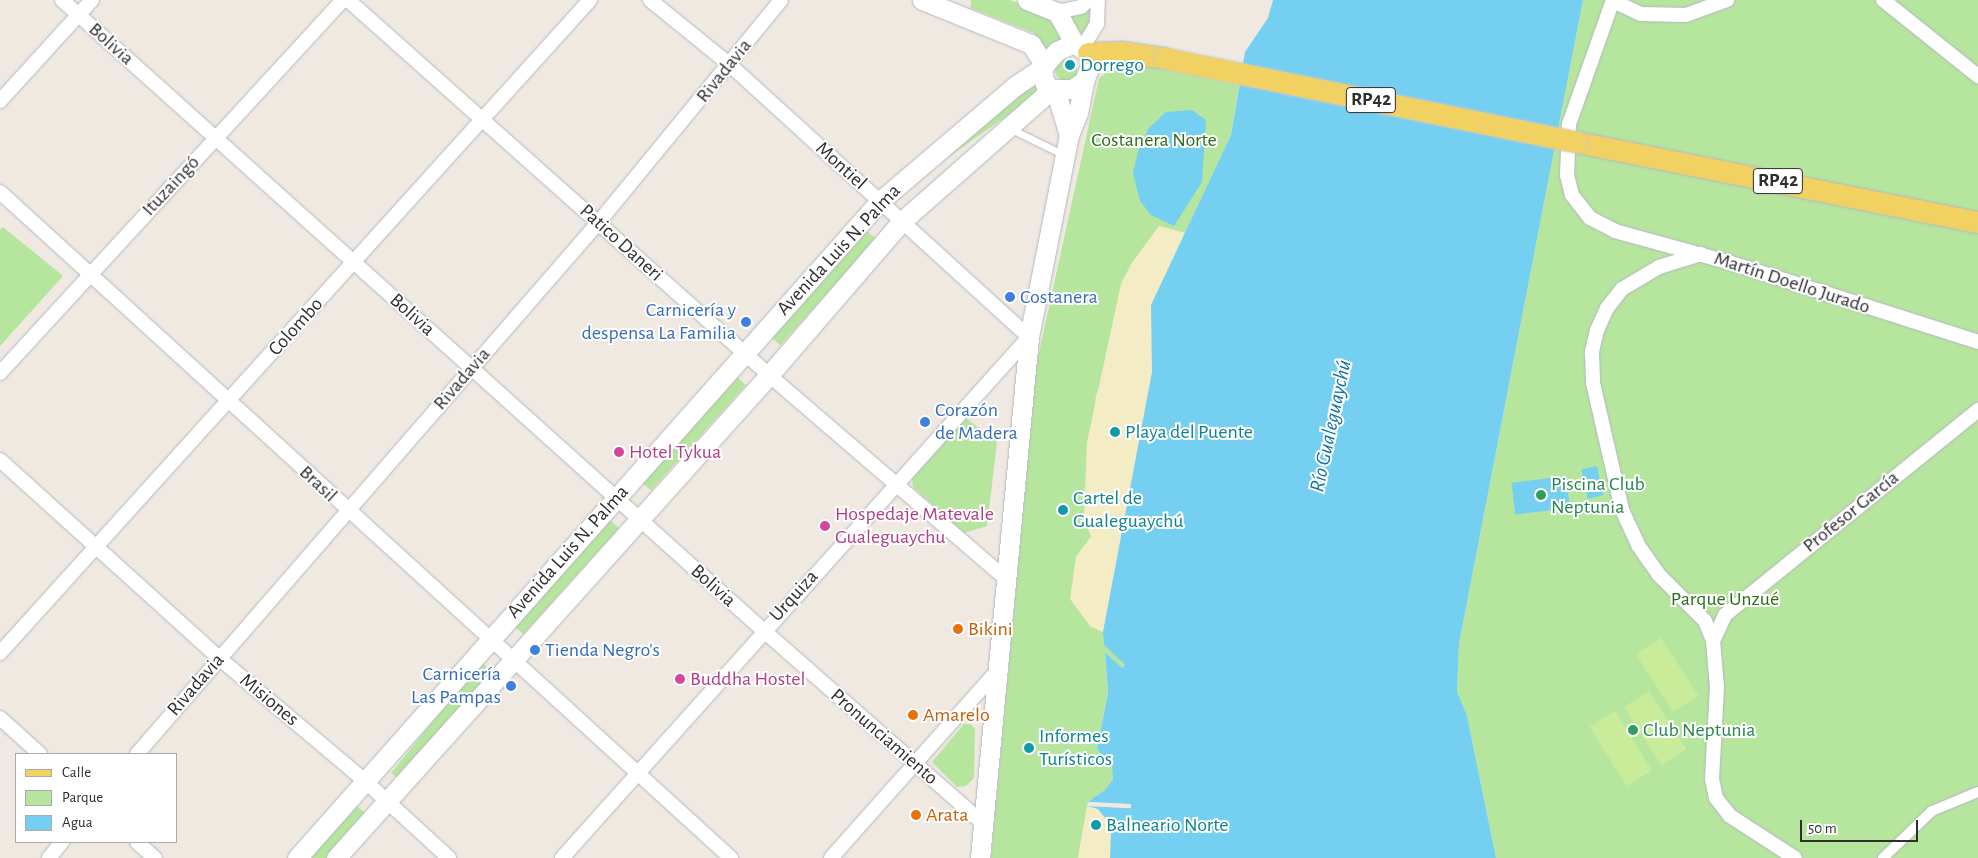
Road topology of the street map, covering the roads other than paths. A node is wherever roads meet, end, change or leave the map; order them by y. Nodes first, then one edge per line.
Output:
1 (62, 0) edge
2 (92, 0) edge
3 (343, 0) edge
4 (348, 0) edge
5 (590, 0) edge
6 (650, 0) edge
7 (781, 0) edge
8 (922, 0) edge
9 (1027, 0) edge
10 (1088, 0) edge
11 (1098, 0) edge
12 (1613, 0) edge
13 (1727, 0) edge
14 (1884, 0) edge
15 (951, 6) edge
16 (1057, 12) junction
17 (79, 15) junction
18 (1082, 48) junction
19 (730, 65) junction
20 (1043, 66) junction
21 (1978, 76) edge
22 (1084, 81) junction
23 (1054, 89) junction
24 (0, 101) edge
25 (480, 121) junction
26 (1008, 128) junction
27 (1069, 135) junction
28 (216, 138) junction
29 (1065, 156) junction
30 (0, 192) edge
31 (880, 201) junction
32 (902, 221) junction
33 (1978, 222) edge
34 (598, 223) junction
35 (1646, 239) junction
36 (1701, 254) junction
37 (354, 263) junction
38 (1659, 267) junction
39 (90, 275) junction
40 (1029, 337) junction
41 (1978, 342) edge
42 (745, 353) junction
43 (471, 368) junction
44 (0, 373) edge
45 (769, 375) junction
46 (228, 401) junction
47 (1978, 410) edge
48 (0, 460) edge
49 (896, 483) junction
50 (616, 498) junction
51 (347, 510) junction
52 (640, 520) junction
53 (96, 548) junction
54 (1006, 579) junction
55 (1725, 616) junction
56 (1704, 621) junction
57 (762, 630) junction
58 (490, 640) junction
59 (1713, 641) junction
60 (0, 653) edge
61 (219, 658) junction
62 (514, 662) junction
63 (998, 670) junction
64 (0, 718) edge
65 (39, 753) edge
66 (138, 753) edge
67 (915, 764) junction
68 (636, 775) junction
69 (365, 781) junction
70 (1978, 792) edge
71 (386, 800) junction
72 (983, 823) junction
73 (61, 843) edge
74 (138, 843) edge
75 (48, 858) edge
76 (155, 858) edge
77 (297, 858) edge
78 (336, 858) edge
79 (449, 858) edge
80 (562, 858) edge
81 (731, 858) edge
82 (831, 858) edge
83 (980, 858) edge
84 (1795, 858) edge
85 (1883, 858) edge

1 - 17 street, Bolivia
2 - 17 street
3 - 28 street, Ituzaingó
4 - 25 street, Patico Daneri
5 - 25 street, Colombo
6 - 19 street, Montiel
7 - 19 street, Rivadavia
8 - 15 main road
9 - 16 main road
10 - 16 street
11 - 18 street
12 - 13 street
12 - 35 street
14 - 21 street
15 - 20 main road
16 - 18 main road
17 - 24 street
17 - 28 street, Bolivia
18 - 20 main road
18 - 22 main road
18 - 33 main road, RP42, bridge
19 - 31 street, Montiel
19 - 34 street, Rivadavia
20 - 23 main road
20 - 31 main road, Avenida Luis N. Palma
22 - 23 main road
22 - 27 main road
23 - 26 main road, Avenida Luis N. Palma
23 - 27 main road
25 - 34 street, Patico Daneri
25 - 37 street, Colombo
26 - 29 lane
26 - 32 main road, Avenida Luis N. Palma
27 - 29 main road
28 - 37 street, Bolivia
28 - 39 street, Ituzaingó
29 - 40 main road
30 - 39 street, Brasil
31 - 32 street, Montiel
31 - 42 main road, Avenida Luis N. Palma
32 - 40 street, Montiel
32 - 45 main road, Avenida Luis N. Palma
34 - 42 street, Patico Daneri
34 - 43 street, Rivadavia
35 - 36 street
35 - 38 street
36 - 38 street, Martín Doello Jurado
36 - 41 street, Martín Doello Jurado
37 - 43 street, Bolivia
37 - 46 street, Colombo
38 - 56 street, Martín Doello Jurado
39 - 44 street, Ituzaingó
39 - 46 street, Brasil
40 - 49 street, Urquiza
40 - 54 main road
42 - 45 street, Patico Daneri
42 - 50 main road, Avenida Luis N. Palma
43 - 50 street, Bolivia
43 - 51 street, Rivadavia
45 - 49 street, Patico Daneri
45 - 52 main road, Avenida Luis N. Palma
46 - 51 street, Brasil
46 - 53 street, Colombo
47 - 55 street, Profesor García
48 - 53 street, Misiones
49 - 54 street, Patico Daneri
49 - 57 street, Urquiza
50 - 52 street, Bolivia
50 - 58 main road, Avenida Luis N. Palma
51 - 58 street, Brasil
51 - 61 street, Rivadavia
52 - 57 street, Bolivia
52 - 62 main road, Avenida Luis N. Palma
53 - 60 street, Colombo
53 - 61 street, Misiones
54 - 63 main road
55 - 56 street
55 - 59 street
56 - 59 street
57 - 67 street, Pronunciamiento
57 - 68 street, Urquiza
58 - 62 street, Brasil
58 - 69 main road, Avenida Luis N. Palma
59 - 84 street
61 - 66 street, Rivadavia
61 - 69 street, Misiones
62 - 68 street, Brasil
62 - 71 main road, Avenida Luis N. Palma
63 - 67 street
63 - 72 main road
64 - 65 street
67 - 72 street, Pronunciamiento
67 - 82 street
68 - 80 street, Urquiza
68 - 81 street, Brasil
69 - 71 street, Misiones
69 - 77 main road, Avenida Luis N. Palma
70 - 85 street
71 - 78 main road, Avenida Luis N. Palma
71 - 79 street, Misiones
72 - 83 main road
73 - 75 street
74 - 76 street

